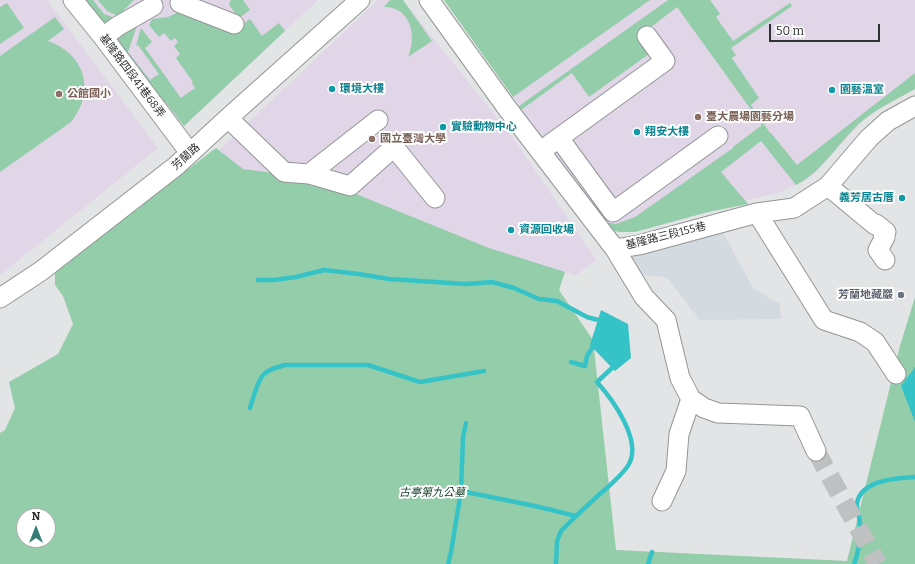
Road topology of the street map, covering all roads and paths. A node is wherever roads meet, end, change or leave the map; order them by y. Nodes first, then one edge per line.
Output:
1 (73, 0) edge
2 (360, 0) edge
3 (429, 0) edge
4 (180, 2) edge
5 (151, 3) edge
6 (234, 24) dead end
7 (647, 36) dead end
8 (103, 37) junction
9 (915, 106) edge
10 (228, 118) junction
11 (378, 120) dead end
12 (718, 136) dead end
13 (559, 138) junction
14 (540, 152) junction
15 (190, 153) junction
16 (309, 174) junction
17 (828, 186) junction
18 (435, 198) dead end
19 (757, 213) junction
20 (615, 248) junction
21 (885, 260) dead end
22 (0, 298) edge
23 (896, 374) dead end
24 (691, 399) junction
25 (816, 451) tunnel mouth
26 (662, 501) dead end

1 - 8 street, 基隆路四段41巷68弄
2 - 10 street, 芳蘭路
3 - 14 street, 基隆路三段155巷
4 - 5 street
4 - 6 street
5 - 8 street
7 - 13 street
8 - 15 street, 基隆路四段41巷68弄
9 - 17 street, 基隆路三段155巷
10 - 15 street, 芳蘭路
10 - 16 street
11 - 16 street
12 - 13 street
13 - 14 street
14 - 20 street, 基隆路三段155巷
15 - 22 street, 芳蘭路
16 - 18 street
17 - 19 street, 基隆路三段155巷
17 - 21 street
19 - 20 street, 基隆路三段155巷
19 - 23 street
20 - 24 street
24 - 25 street
24 - 26 street

